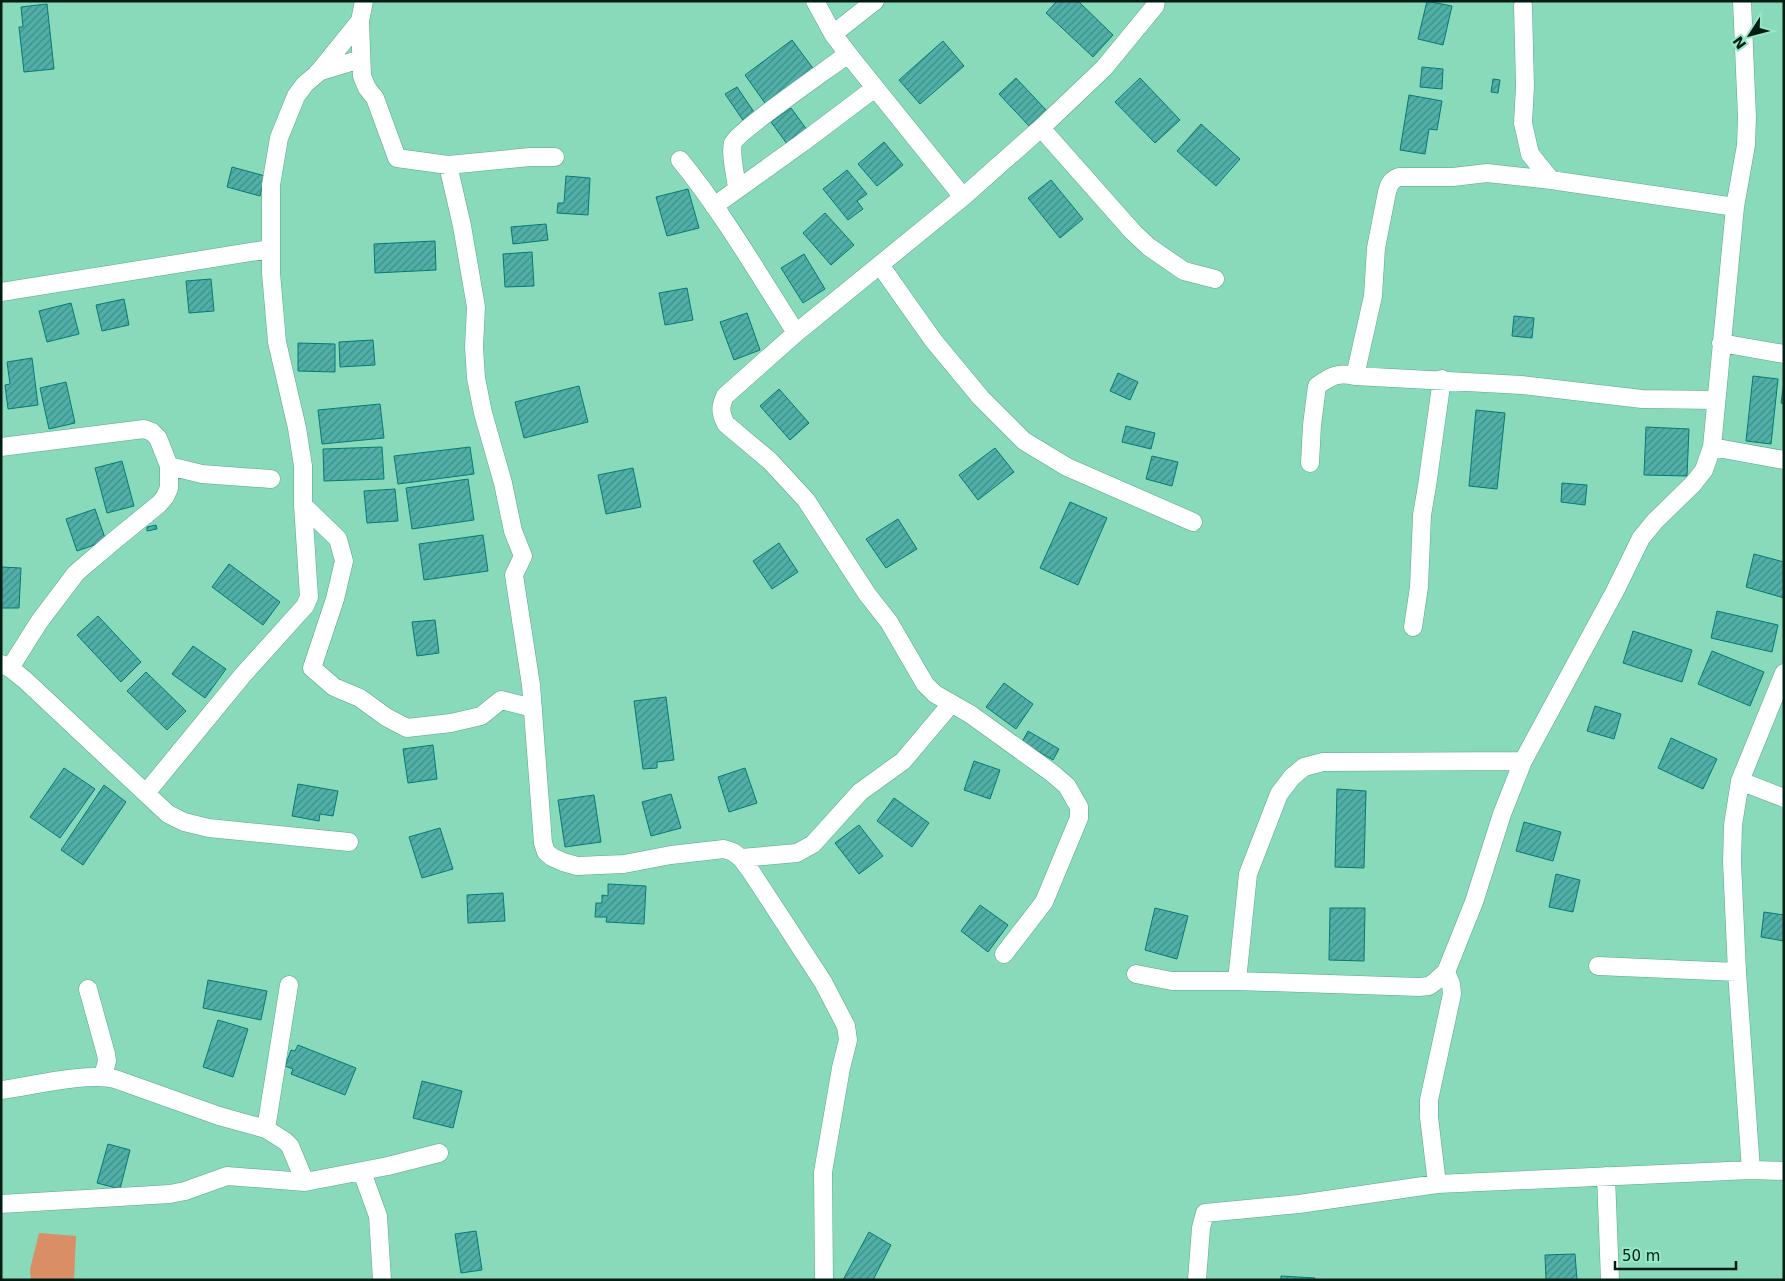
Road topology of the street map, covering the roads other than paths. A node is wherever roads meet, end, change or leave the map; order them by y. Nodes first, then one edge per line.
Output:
1 (364, 1) edge
2 (815, 1) edge
3 (875, 1) edge
4 (1156, 1) edge
5 (1742, 1) edge
6 (1523, 6) dead end
7 (360, 21) junction
8 (833, 34) junction
9 (848, 54) junction
10 (361, 59) junction
11 (318, 72) junction
12 (875, 88) junction
13 (1041, 128) junction
14 (554, 157) dead end
15 (680, 160) dead end
16 (448, 165) junction
17 (1551, 180) junction
18 (737, 189) junction
19 (963, 197) junction
20 (714, 206) junction
21 (1735, 207) junction
22 (270, 249) junction
23 (880, 265) junction
24 (1216, 279) dead end
25 (1, 292) edge
26 (796, 333) junction
27 (1721, 343) junction
28 (1784, 354) edge
29 (1355, 376) junction
30 (1442, 379) junction
31 (1716, 400) junction
32 (1, 447) edge
33 (1712, 447) junction
34 (1784, 460) edge
35 (1310, 462) dead end
36 (169, 466) junction
37 (271, 479) dead end
38 (302, 505) junction
39 (1193, 522) dead end
40 (1413, 627) dead end
41 (6, 666) edge
42 (1784, 673) edge
43 (951, 704) junction
44 (533, 708) junction
45 (1523, 760) junction
46 (1740, 780) junction
47 (146, 793) junction
48 (1784, 798) edge
49 (349, 842) dead end
50 (742, 858) junction
51 (1004, 954) dead end
52 (1598, 966) dead end
53 (1446, 972) junction
54 (1737, 972) junction
55 (1136, 974) dead end
56 (1238, 981) junction
57 (289, 985) dead end
58 (88, 989) dead end
59 (103, 1076) junction
60 (1, 1090) edge
61 (266, 1129) junction
62 (440, 1153) dead end
63 (1750, 1170) junction
64 (1784, 1171) edge
65 (362, 1172) junction
66 (1606, 1176) junction
67 (306, 1182) junction
68 (1437, 1184) junction
69 (1, 1204) edge
70 (382, 1280) edge
71 (824, 1280) edge
72 (1197, 1280) edge
73 (1610, 1280) edge

1 - 7 street
2 - 8 street
3 - 8 street
4 - 13 street
5 - 21 street
6 - 17 street
7 - 10 street
7 - 11 street
8 - 9 street
9 - 12 street
9 - 18 street
10 - 11 street
10 - 16 street
11 - 22 street
12 - 18 street
12 - 19 street
13 - 19 street
13 - 24 street
14 - 16 street
15 - 20 street
16 - 44 street
17 - 21 street
17 - 29 street
18 - 20 street
19 - 23 street
20 - 26 street
21 - 27 street
22 - 25 street
22 - 38 street
23 - 26 street
23 - 39 street
26 - 43 street
27 - 28 street
27 - 31 street
29 - 30 street
29 - 35 street
30 - 31 street
30 - 40 street
31 - 33 street
32 - 36 street
33 - 34 street
33 - 45 street
36 - 37 street
36 - 41 street
38 - 44 street
38 - 47 street
41 - 47 street
42 - 46 street
43 - 50 street
43 - 51 street
44 - 50 street
45 - 53 street
45 - 56 street
46 - 48 street
46 - 54 street
47 - 49 street
50 - 71 street
52 - 54 street
53 - 56 street
53 - 68 street
54 - 63 street
55 - 56 street
57 - 61 street
58 - 59 street
59 - 60 street
59 - 61 street
61 - 67 street
62 - 65 street
63 - 64 street
63 - 66 street
65 - 67 street
65 - 70 street
66 - 68 street
66 - 73 street
67 - 69 street
68 - 72 street

